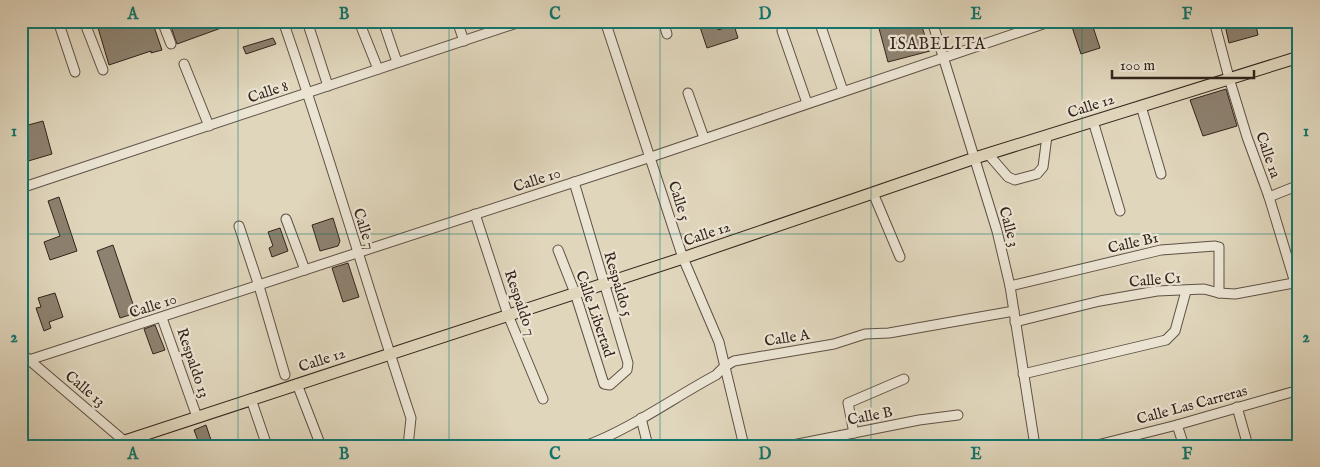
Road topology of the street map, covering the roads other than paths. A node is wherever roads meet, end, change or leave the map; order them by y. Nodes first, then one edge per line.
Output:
1 (58, 21) edge
2 (84, 21) edge
3 (162, 21) edge
4 (283, 21) edge
5 (307, 21) edge
6 (383, 21) edge
7 (458, 21) edge
8 (523, 21) edge
9 (605, 21) edge
10 (663, 21) edge
11 (819, 21) edge
12 (932, 21) edge
13 (1052, 21) edge
14 (1214, 21) edge
15 (360, 24) dead end
16 (782, 31) dead end
17 (668, 34) dead end
18 (464, 40) junction
19 (171, 44) dead end
20 (943, 57) junction
21 (1299, 57) edge
22 (397, 62) junction
23 (184, 64) dead end
24 (378, 68) junction
25 (103, 70) dead end
26 (75, 72) dead end
27 (1229, 78) junction
28 (328, 86) junction
29 (843, 91) junction
30 (308, 93) junction
31 (688, 93) dead end
32 (807, 103) junction
33 (1141, 106) junction
34 (1092, 121) junction
35 (209, 126) junction
36 (1047, 136) junction
37 (704, 138) junction
38 (988, 154) junction
39 (651, 157) junction
40 (974, 158) junction
41 (1161, 174) dead end
42 (574, 182) junction
43 (1299, 185) edge
44 (21, 188) edge
45 (873, 193) junction
46 (1268, 198) junction
47 (1120, 211) dead end
48 (476, 214) junction
49 (286, 219) dead end
50 (239, 226) dead end
51 (558, 250) dead end
52 (357, 253) junction
53 (900, 257) dead end
54 (682, 258) junction
55 (305, 270) junction
56 (1297, 282) edge
57 (604, 284) junction
58 (259, 286) junction
59 (1010, 286) junction
60 (1186, 291) junction
61 (575, 293) junction
62 (1219, 293) junction
63 (1299, 296) edge
64 (1014, 311) junction
65 (508, 315) junction
66 (162, 318) junction
67 (1015, 322) junction
68 (389, 353) junction
69 (21, 354) edge
70 (30, 360) junction
71 (724, 366) junction
72 (1023, 374) junction
73 (285, 376) dead end
74 (904, 379) dead end
75 (297, 384) junction
76 (608, 385) joint
77 (1299, 390) edge
78 (252, 399) junction
79 (543, 400) dead end
80 (1237, 407) junction
81 (958, 416) dead end
82 (197, 417) junction
83 (641, 418) junction
84 (1177, 425) junction
85 (854, 433) junction
86 (840, 436) junction
87 (319, 441) dead end
88 (128, 443) edge
89 (1116, 443) edge
90 (267, 446) edge
91 (408, 446) edge
92 (585, 446) edge
93 (648, 446) edge
94 (744, 446) edge
95 (788, 446) edge
96 (843, 446) edge
97 (1036, 446) edge
98 (1093, 446) edge
99 (1184, 446) edge
100 (1248, 446) edge

1 - 26 street
2 - 25 street
3 - 19 street
4 - 30 street, Calle 7
5 - 28 street
6 - 22 street
7 - 18 street
8 - 18 street, Calle 8
9 - 39 street, Calle 5
10 - 17 street
11 - 29 street
12 - 20 street, Calle 3
13 - 20 street, Calle 10
14 - 27 street, Calle 1a
15 - 24 street
16 - 32 street
18 - 22 street, Calle 8
20 - 29 street, Calle 10
20 - 40 street, Calle 3
21 - 27 main road, Calle 12
22 - 24 street, Calle 8
23 - 35 street
24 - 28 street, Calle 8
27 - 33 main road, Calle 12
27 - 46 street, Calle 1a
28 - 30 street, Calle 8
29 - 32 street, Calle 10
30 - 35 street, Calle 8
30 - 52 street, Calle 7
31 - 37 street
32 - 37 street, Calle 10
33 - 34 main road, Calle 12
33 - 41 street
34 - 36 main road, Calle 12
34 - 47 street
35 - 44 street, Calle 8
36 - 38 main road, Calle 12
36 - 38 street
37 - 39 street, Calle 10
38 - 40 main road, Calle 12
39 - 42 street, Calle 10
39 - 54 street, Calle 5
40 - 45 main road, Calle 12
40 - 59 street, Calle 3
42 - 48 street, Calle 10
42 - 57 street, Respaldo 5
43 - 46 street
45 - 53 street
45 - 54 main road, Calle 12
46 - 56 street, Calle 1a
48 - 52 street, Calle 10
48 - 65 street, Respaldo 7
49 - 55 street
50 - 58 street
51 - 61 street, Calle Libertad
52 - 55 street, Calle 10
52 - 68 street, Calle 7
54 - 57 main road, Calle 12
54 - 71 street, Calle 5
55 - 58 street, Calle 10
56 - 62 street, Calle C1
56 - 63 street, Calle 1a
57 - 61 main road, Calle 12
57 - 76 street, Respaldo 5
58 - 66 street, Calle 10
58 - 73 street
59 - 62 street, Calle B1
59 - 64 street, Calle 3
60 - 62 street, Calle C1
60 - 67 street, Calle C1
60 - 72 street
61 - 65 main road, Calle 12
61 - 76 street, Calle Libertad
64 - 67 street, Calle 3
64 - 71 street, Calle A
65 - 68 main road, Calle 12
65 - 79 street, Respaldo 7
66 - 70 street, Calle 10
66 - 82 street, Respaldo 13
67 - 72 street, Calle 3
68 - 75 main road, Calle 12
68 - 91 street, Calle 7
69 - 70 street, Calle 13
70 - 88 street, Calle 13
71 - 83 street, Calle A
71 - 94 street, Calle 5
72 - 97 street, Calle 3
74 - 85 street
75 - 78 main road, Calle 12
75 - 87 street
77 - 80 street, Calle Las Carreras
78 - 82 main road, Calle 12
78 - 90 street
80 - 84 street, Calle Las Carreras
80 - 100 street
81 - 85 street, Calle B
82 - 88 main road, Calle 12
83 - 92 street, Calle A
83 - 93 street
84 - 89 street, Calle Las Carreras
84 - 99 street
85 - 86 street, Calle B
86 - 95 street, Calle B
86 - 96 street
89 - 98 street, Calle Las Carreras

